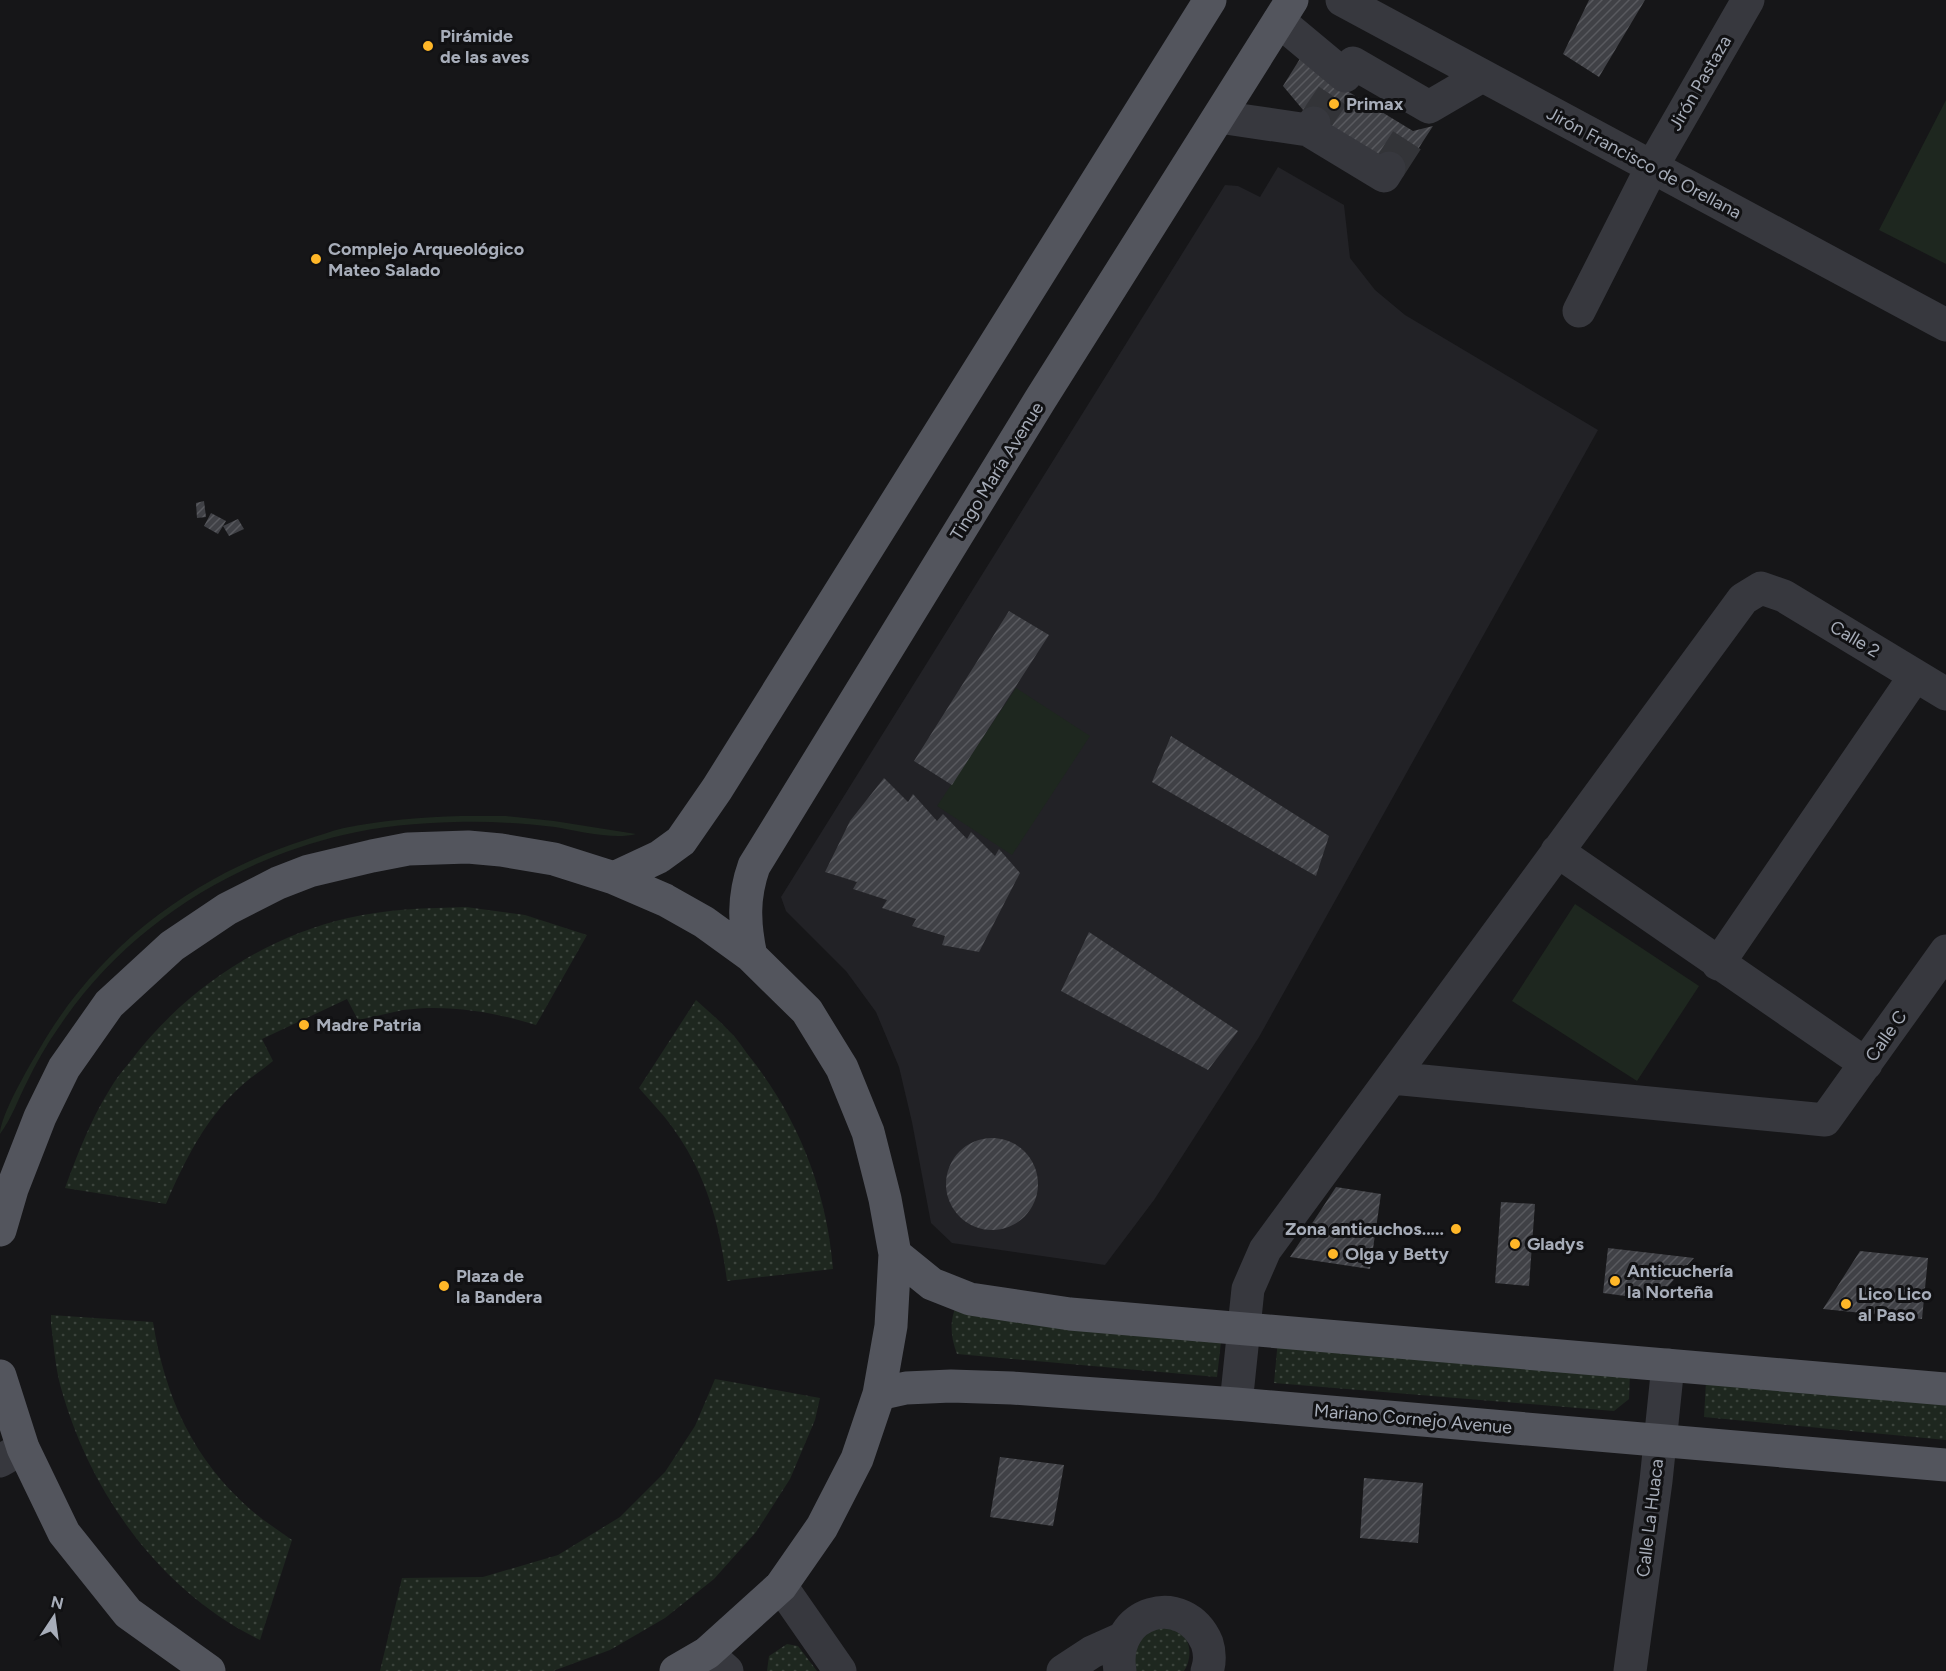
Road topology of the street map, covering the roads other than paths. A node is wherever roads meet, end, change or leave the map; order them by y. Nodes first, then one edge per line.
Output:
1 (1210, 0) edge
2 (1748, 0) edge
3 (1348, 4) edge
4 (1286, 10) edge
5 (1345, 75) junction
6 (1482, 76) junction
7 (1219, 117) junction
8 (1652, 167) junction
9 (1389, 168) dead end
10 (1579, 311) dead end
11 (1946, 325) edge
12 (1915, 676) junction
13 (1946, 694) edge
14 (1557, 851) junction
15 (614, 878) junction
16 (1946, 951) edge
17 (751, 956) junction
18 (1718, 964) junction
19 (1866, 1064) junction
20 (1392, 1078) junction
21 (28, 1144) junction
22 (0, 1166) edge
23 (0, 1230) edge
24 (895, 1254) junction
25 (1243, 1329) junction
26 (1668, 1365) junction
27 (0, 1376) edge
28 (1946, 1389) edge
29 (879, 1394) junction
30 (1236, 1404) junction
31 (1660, 1440) junction
32 (11, 1455) edge
33 (1946, 1465) edge
34 (781, 1586) junction
35 (1113, 1655) edge
36 (717, 1662) edge
37 (1210, 1669) edge
38 (209, 1671) edge
39 (676, 1671) edge
40 (840, 1671) edge
41 (1063, 1671) edge
42 (1630, 1671) edge

1 - 15 main road
2 - 8 street, Jirón Pastaza
3 - 5 street
3 - 6 street, Jirón Francisco de Orellana
4 - 5 street
4 - 7 main road, Tingo María Avenue
5 - 6 street
6 - 8 street, Jirón Francisco de Orellana
7 - 9 street
7 - 17 main road, Tingo María Avenue
8 - 10 street, Jirón Pastaza
8 - 11 street, Jirón Francisco de Orellana
12 - 13 street, Calle 2
12 - 14 street, Calle 2
12 - 18 street
14 - 18 street
14 - 20 street
15 - 17 main road
15 - 21 main road
16 - 19 street, Calle C
17 - 24 main road
18 - 19 street
19 - 20 street, Calle C
20 - 25 street
21 - 22 main road
21 - 23 main road
24 - 25 main road
24 - 29 main road
25 - 26 main road
25 - 30 street
26 - 28 main road
26 - 31 street, Calle La Huaca
27 - 32 main road
29 - 30 main road, Mariano Cornejo Avenue
29 - 34 main road
30 - 31 main road, Mariano Cornejo Avenue
31 - 33 main road, Mariano Cornejo Avenue
31 - 42 street, Calle La Huaca
32 - 38 main road
34 - 36 main road
34 - 40 street
35 - 37 street
35 - 41 street
36 - 39 main road

